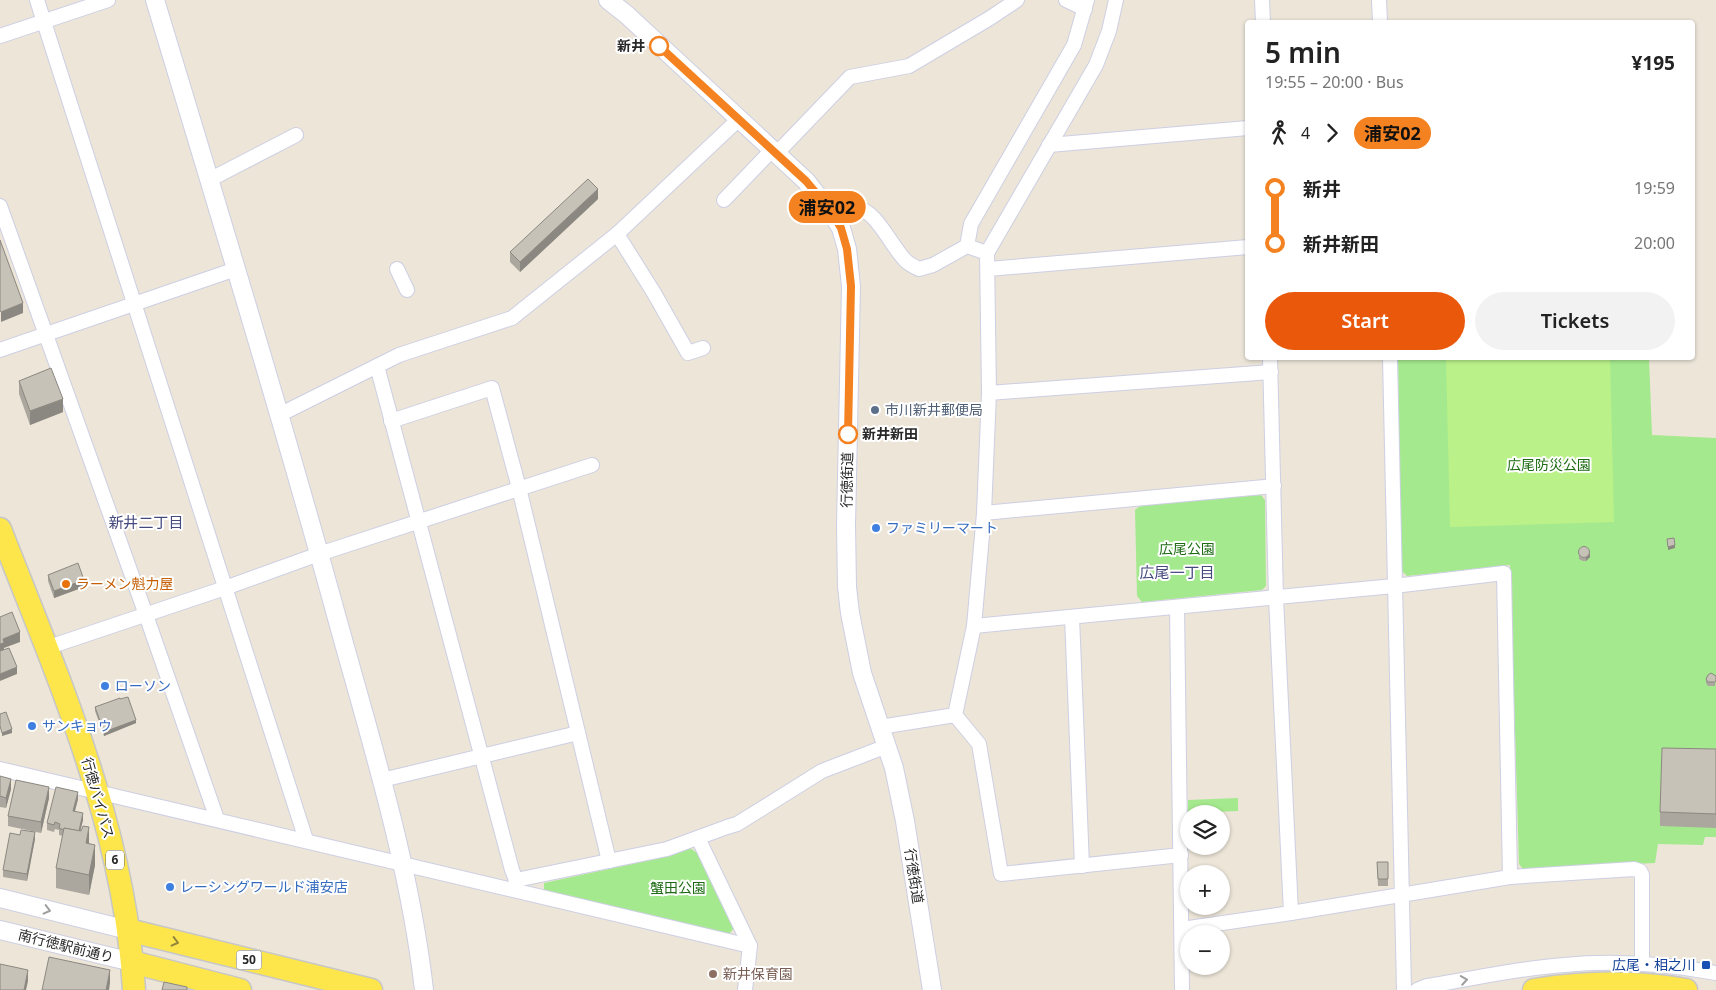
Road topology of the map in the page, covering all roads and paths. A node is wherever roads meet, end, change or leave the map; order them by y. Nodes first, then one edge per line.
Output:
1 (37, 0) edge
2 (108, 0) edge
3 (155, 0) edge
4 (608, 0) edge
5 (1017, 0) edge
6 (1066, 0) edge
7 (1116, 0) edge
8 (1262, 0) edge
9 (1379, 0) edge
10 (1086, 4) edge
11 (1262, 20) edge
12 (1380, 20) edge
13 (44, 21) junction
14 (0, 36) edge
15 (739, 119) junction
16 (1245, 128) edge
17 (296, 134) dead end
18 (1049, 145) junction
19 (775, 151) junction
20 (209, 180) junction
21 (724, 200) dead end
22 (0, 206) edge
23 (835, 218) junction
24 (618, 234) junction
25 (966, 246) junction
26 (1245, 247) edge
27 (987, 253) junction
28 (397, 268) dead end
29 (236, 269) junction
30 (988, 269) junction
31 (407, 290) dead end
32 (134, 304) junction
33 (46, 334) junction
34 (703, 348) dead end
35 (0, 350) edge
36 (1270, 360) edge
37 (1390, 360) edge
38 (377, 366) junction
39 (1271, 372) junction
40 (989, 393) junction
41 (280, 415) junction
42 (391, 420) junction
43 (592, 465) dead end
44 (1274, 486) junction
45 (519, 488) junction
46 (984, 513) junction
47 (418, 522) junction
48 (0, 529) edge
49 (319, 554) junction
50 (1394, 586) junction
51 (225, 588) junction
52 (1276, 598) junction
53 (1177, 606) junction
54 (146, 615) junction
55 (1072, 617) junction
56 (974, 626) junction
57 (46, 648) junction
58 (955, 715) junction
59 (880, 727) junction
60 (578, 733) junction
61 (887, 746) junction
62 (481, 756) junction
63 (0, 769) edge
64 (382, 780) junction
65 (97, 791) junction
66 (1180, 805) edge
67 (217, 819) junction
68 (698, 838) junction
69 (306, 840) junction
70 (1181, 855) joint
71 (609, 861) junction
72 (403, 863) junction
73 (1082, 866) junction
74 (1510, 877) junction
75 (515, 885) junction
76 (1402, 895) junction
77 (0, 898) edge
78 (1291, 913) junction
79 (1182, 925) edge
80 (1209, 925) edge
81 (0, 930) edge
82 (128, 930) junction
83 (750, 946) junction
84 (132, 962) junction
85 (1642, 963) junction
86 (1716, 973) edge
87 (1182, 975) edge
88 (134, 990) edge
89 (240, 990) edge
90 (371, 990) edge
91 (424, 990) edge
92 (744, 990) edge
93 (932, 990) edge
94 (1182, 990) edge
95 (1404, 990) edge
96 (1417, 990) edge
97 (1534, 990) edge
98 (1686, 990) edge

1 - 13 street
2 - 13 street
3 - 20 street
4 - 15 street, 行徳街道
5 - 19 street
6 - 10 street
7 - 18 street
8 - 11 street
9 - 12 street
10 - 25 street
13 - 14 street
13 - 32 street
15 - 19 street, 行徳街道
15 - 24 street
16 - 18 street
17 - 20 street
18 - 27 street
19 - 21 street
19 - 23 street, 行徳街道
20 - 29 street
22 - 33 street
23 - 25 street
23 - 59 street, 行徳街道
24 - 34 street
24 - 38 street
25 - 27 street
26 - 30 street
27 - 30 street
28 - 31 street
29 - 32 street
29 - 41 street
30 - 40 street
32 - 33 street
32 - 51 street
33 - 35 street
33 - 54 street
36 - 39 street
37 - 50 street
38 - 41 street
38 - 42 street
39 - 40 street
39 - 44 street
40 - 46 street
41 - 49 street
42 - 45 street
42 - 47 street
43 - 45 street
44 - 46 street
44 - 52 street
45 - 47 street
45 - 60 street
46 - 56 street
47 - 49 street
47 - 62 street
48 - 57 main road, 行徳バイパス / 6
49 - 51 street
49 - 64 street
50 - 52 street
50 - 74 street
50 - 76 street
51 - 54 street
51 - 69 street
52 - 53 street
52 - 78 street
53 - 55 street
53 - 66 street
54 - 57 street
54 - 67 street
55 - 56 street
55 - 73 street
56 - 58 street
57 - 65 main road, 行徳バイパス / 6
58 - 59 street
58 - 73 street
59 - 61 street, 行徳街道
60 - 62 street
60 - 71 street
61 - 68 street
61 - 93 street, 行徳街道
62 - 64 street
62 - 75 street
63 - 65 street
64 - 72 street
65 - 67 street
65 - 82 main road, 行徳バイパス / 6
67 - 69 street
68 - 71 street
68 - 83 street
69 - 72 street
70 - 73 street
70 - 79 street
71 - 75 street
72 - 75 street
72 - 91 street
74 - 76 street
74 - 85 street
75 - 83 street
76 - 78 street
76 - 95 street
77 -> 82 street
78 - 80 street
81 - 84 street, 南行徳駅前通り
82 - 84 main road, 行徳バイパス / 6
82 -> 90 main road, 50
83 - 92 street
84 - 88 main road, 行徳バイパス / 6
84 - 89 main road, 50
85 - 86 street
96 -> 85 street
87 - 94 street
97 - 98 main road

